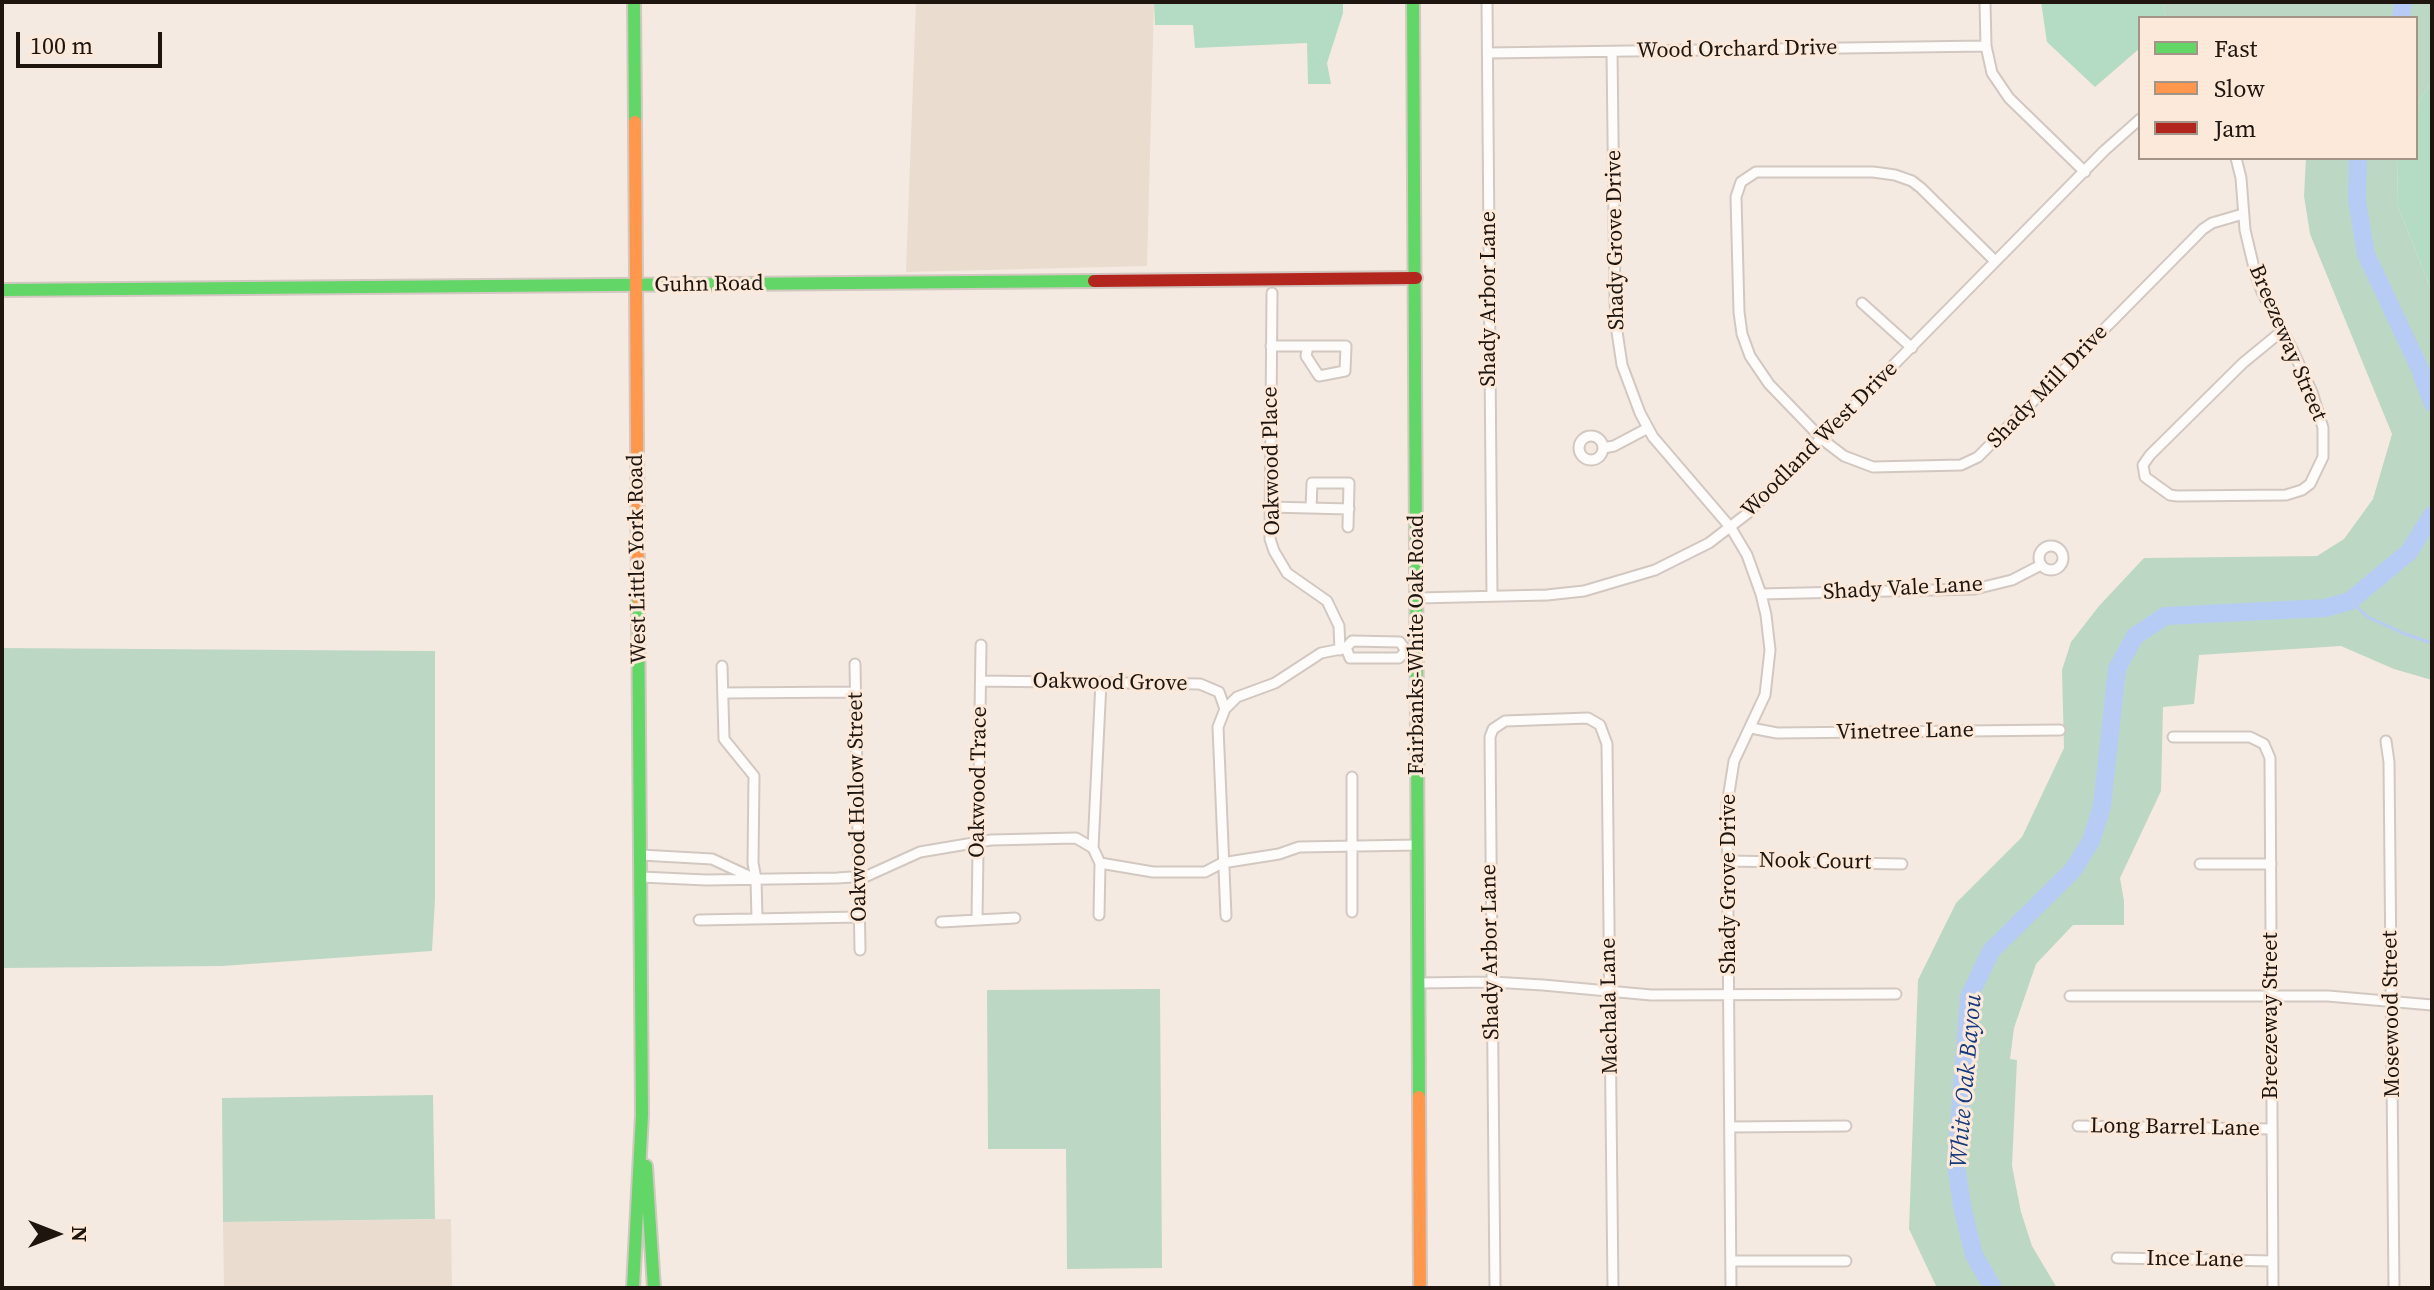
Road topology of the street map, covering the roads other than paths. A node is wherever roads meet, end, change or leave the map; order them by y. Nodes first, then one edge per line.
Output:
1 (634, 2) edge
2 (1413, 2) edge
3 (1487, 2) edge
4 (1985, 2) edge
5 (1986, 46) junction
6 (1612, 52) junction
7 (1488, 53) junction
8 (2138, 121) edge
9 (2236, 160) edge
10 (2085, 172) junction
11 (2243, 214) junction
12 (1995, 261) junction
13 (1416, 278) junction
14 (635, 286) junction
15 (2, 290) edge
16 (1272, 293) dead end
17 (1862, 303) dead end
18 (2282, 331) junction
19 (1271, 346) junction
20 (1308, 346) junction
21 (1912, 348) junction
22 (1648, 428) junction
23 (1823, 440) junction
24 (1603, 448) dead end
25 (1270, 507) junction
26 (1311, 508) junction
27 (1349, 509) junction
28 (1348, 527) dead end
29 (1731, 528) junction
30 (2041, 565) dead end
31 (1761, 594) junction
32 (1492, 596) junction
33 (1417, 598) junction
34 (981, 645) dead end
35 (1343, 649) junction
36 (1411, 651) junction
37 (855, 664) dead end
38 (722, 666) dead end
39 (982, 681) junction
40 (1101, 682) junction
41 (856, 692) junction
42 (723, 693) junction
43 (1225, 709) junction
44 (1600, 725) joint
45 (1751, 728) junction
46 (2060, 730) dead end
47 (2173, 737) dead end
48 (2386, 741) dead end
49 (1352, 777) dead end
50 (978, 842) junction
51 (1418, 845) junction
52 (1352, 846) junction
53 (1093, 848) junction
54 (641, 855) junction
55 (1728, 861) junction
56 (1100, 863) junction
57 (1222, 863) junction
58 (1902, 864) dead end
59 (2200, 864) dead end
60 (2271, 864) junction
61 (641, 877) junction
62 (859, 877) junction
63 (756, 879) junction
64 (1352, 912) dead end
65 (1099, 915) dead end
66 (1226, 916) dead end
67 (860, 917) junction
68 (757, 918) junction
69 (1015, 918) dead end
70 (977, 919) junction
71 (699, 920) dead end
72 (941, 922) dead end
73 (860, 950) dead end
74 (1492, 982) junction
75 (1419, 983) junction
76 (1610, 991) junction
77 (1896, 994) dead end
78 (1729, 995) junction
79 (2271, 995) junction
80 (2070, 996) dead end
81 (2392, 1002) junction
82 (2432, 1005) edge
83 (642, 1115) junction
84 (1846, 1126) dead end
85 (2078, 1126) dead end
86 (1730, 1127) junction
87 (2272, 1129) junction
88 (2117, 1258) dead end
89 (1731, 1261) junction
90 (1846, 1261) dead end
91 (2273, 1261) junction
92 (633, 1288) edge
93 (654, 1288) edge
94 (1420, 1288) edge
95 (1495, 1288) edge
96 (1613, 1288) edge
97 (1731, 1288) edge
98 (2273, 1288) edge
99 (2394, 1288) edge

1 - 14 street, West Little York Road
2 - 13 street, Fairbanks-White Oak Road
3 - 7 street, Shady Arbor Lane
4 - 5 street
5 - 6 street, Wood Orchard Drive
5 - 10 street
6 - 7 street, Wood Orchard Drive
6 - 22 street, Shady Grove Drive
7 - 32 street, Shady Arbor Lane
8 - 10 street, Woodland West Drive
9 - 11 street, Breezeway Street
10 - 12 street, Woodland West Drive
11 - 18 street, Breezeway Street
11 - 23 street, Shady Mill Drive
12 - 21 street, Woodland West Drive
12 - 23 street, Shady Mill Drive
13 - 14 street, Guhn Road
13 - 33 street, Fairbanks-White Oak Road
14 - 15 street, Guhn Road
14 - 54 street, West Little York Road
16 - 19 street, Oakwood Place
17 - 21 street
18 - 18 street, Breezeway Street
19 - 20 street
19 - 25 street, Oakwood Place
20 - 20 street
21 - 23 street, Woodland West Drive
22 - 24 street
22 - 29 street, Shady Grove Drive
23 - 29 street, Woodland West Drive
25 - 26 street
25 - 35 street, Oakwood Place
26 - 27 street
26 - 27 street
27 - 28 street
29 - 31 street, Shady Grove Drive
29 - 32 street, Woodland West Drive
30 - 31 street, Shady Vale Lane
31 - 45 street, Shady Grove Drive
32 - 33 street, Woodland West Drive
33 - 36 street, Fairbanks-White Oak Road
34 - 39 street, Oakwood Trace
35 - 36 street
35 - 36 street
35 - 43 street
36 - 51 street, Fairbanks-White Oak Road
37 - 41 street, Oakwood Hollow Street
38 - 42 street
39 - 40 street, Oakwood Grove
39 - 50 street, Oakwood Trace
40 - 43 street, Oakwood Grove
40 - 53 street
41 - 42 street
41 - 62 street, Oakwood Hollow Street
42 - 63 street
43 - 57 street
44 - 74 street, Shady Arbor Lane
44 - 76 street, Machala Lane
45 - 46 street, Vinetree Lane
45 - 55 street, Shady Grove Drive
47 - 60 street, Breezeway Street
48 - 81 street, Mosewood Street
49 - 52 street
50 - 53 street
50 - 62 street
50 - 70 street, Oakwood Trace
51 - 52 street
51 - 75 street, Fairbanks-White Oak Road
52 - 57 street
52 - 64 street
53 - 56 street
54 - 61 street, West Little York Road
54 - 63 street
55 - 58 street, Nook Court
55 - 78 street, Shady Grove Drive
56 - 57 street
56 - 65 street
57 - 66 street
59 - 60 street
60 - 79 street, Breezeway Street
61 - 63 street
61 - 83 street, West Little York Road
62 - 63 street
62 - 67 street, Oakwood Hollow Street
63 - 68 street
67 - 68 street
67 - 73 street, Oakwood Hollow Street
68 - 71 street
69 - 70 street
70 - 72 street
74 - 75 street
74 - 76 street
74 - 95 street, Shady Arbor Lane
75 - 94 street, Fairbanks-White Oak Road
76 - 78 street
76 - 96 street, Machala Lane
77 - 78 street
78 - 86 street, Shady Grove Drive
79 - 80 street
79 - 81 street
79 - 87 street, Breezeway Street
81 - 82 street
81 - 99 street, Mosewood Street
83 - 92 street, West Little York Road
83 - 93 street, West Little York Road
84 - 86 street
85 - 87 street, Long Barrel Lane
86 - 89 street, Shady Grove Drive
87 - 91 street, Breezeway Street
88 - 91 street, Ince Lane
89 - 90 street
89 - 97 street, Shady Grove Drive
91 - 98 street, Breezeway Street

